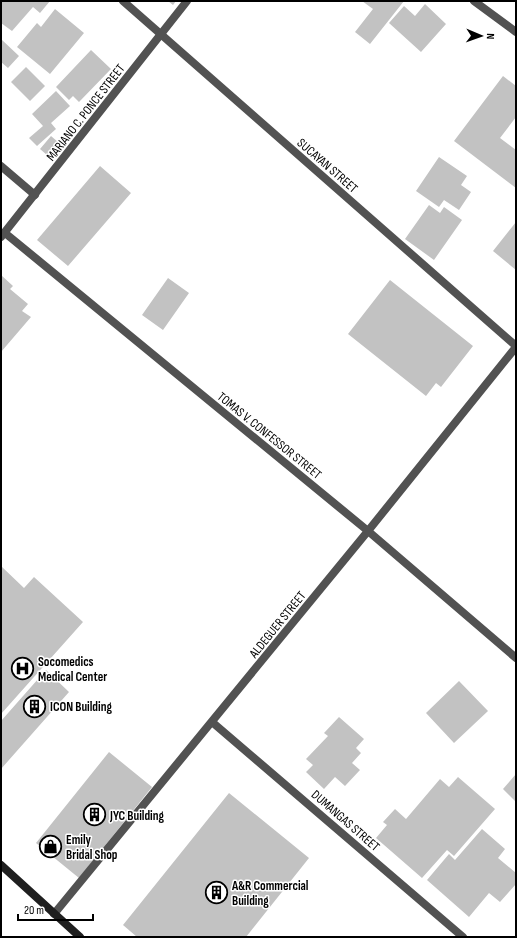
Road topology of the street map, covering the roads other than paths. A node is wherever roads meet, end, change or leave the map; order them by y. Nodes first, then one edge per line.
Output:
1 (123, 1) edge
2 (188, 1) edge
3 (474, 1) edge
4 (516, 32) edge
5 (161, 35) junction
6 (1, 166) edge
7 (35, 195) junction
8 (3, 235) edge
9 (516, 346) edge
10 (368, 531) junction
11 (516, 658) edge
12 (212, 722) junction
13 (1, 865) edge
14 (54, 914) junction
15 (80, 937) edge
16 (463, 937) edge

1 - 5 street, SUCAYAN STREET
2 - 5 street, MARIANO C. PONCE STREET
3 - 4 street
5 - 7 street, MARIANO C. PONCE STREET
5 - 9 street, SUCAYAN STREET
6 - 7 street
7 - 8 street, MARIANO C. PONCE STREET
8 - 10 street, TOMAS V. CONFESSOR STREET
9 - 10 street, ALDEGUER STREET
10 - 11 street, TOMAS V. CONFESSOR STREET
10 - 12 street, ALDEGUER STREET
12 - 14 street, ALDEGUER STREET
12 - 16 street, DUMANGAS STREET
13 - 14 main road
14 - 15 main road

